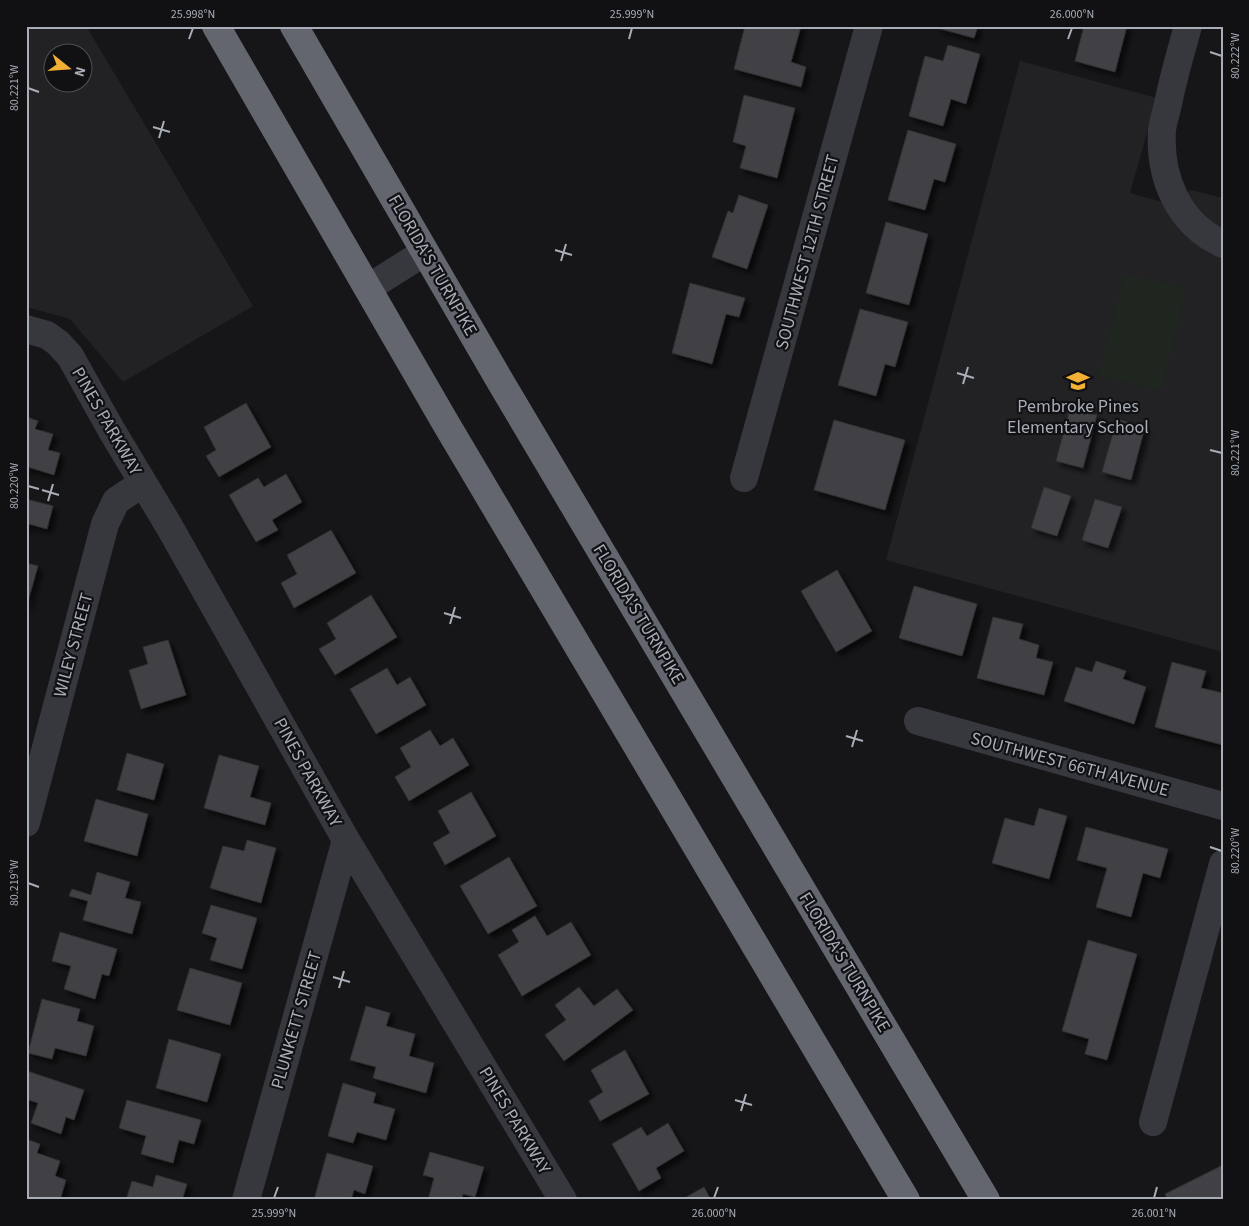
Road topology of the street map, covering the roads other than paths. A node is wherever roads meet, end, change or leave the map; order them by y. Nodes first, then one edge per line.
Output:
1 (216, 26) edge
2 (294, 26) edge
3 (869, 26) edge
4 (1188, 26) edge
5 (1223, 244) edge
6 (426, 252) junction
7 (368, 288) junction
8 (26, 329) edge
9 (744, 478) dead end
10 (143, 482) junction
11 (918, 721) dead end
12 (1223, 806) edge
13 (26, 823) edge
14 (346, 840) junction
15 (1223, 864) edge
16 (1153, 1122) dead end
17 (246, 1200) edge
18 (562, 1200) edge
19 (906, 1200) edge
20 (986, 1200) edge

1 - 7 highway
2 - 6 highway, FLORIDA'S TURNPIKE
3 - 9 street, SOUTHWEST 12TH STREET
4 - 5 street
6 - 7 street
6 - 20 highway, FLORIDA'S TURNPIKE
7 - 19 highway
8 - 10 street, PINES PARKWAY
10 - 13 street, WILEY STREET
10 - 14 street, PINES PARKWAY
11 - 12 street, SOUTHWEST 66TH AVENUE
14 - 17 street, PLUNKETT STREET
14 - 18 street, PINES PARKWAY
15 - 16 street

